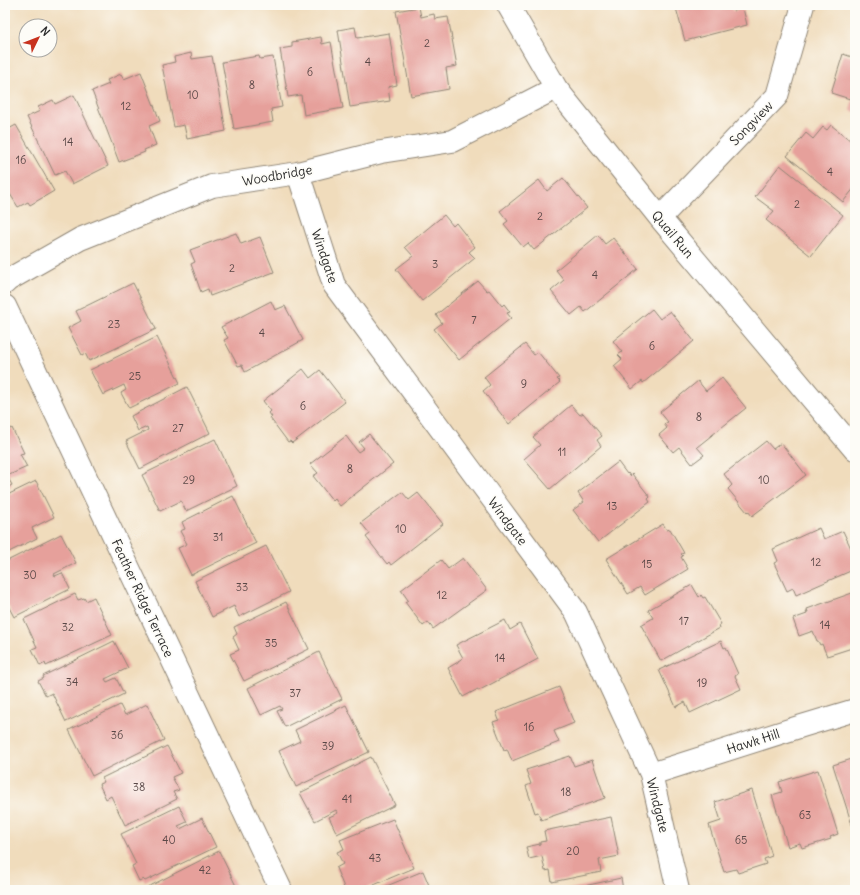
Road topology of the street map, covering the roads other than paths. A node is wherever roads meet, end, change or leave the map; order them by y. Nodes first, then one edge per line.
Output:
1 (508, 5) edge
2 (803, 5) edge
3 (556, 88) junction
4 (298, 173) junction
5 (660, 218) junction
6 (5, 283) edge
7 (5, 306) edge
8 (855, 450) edge
9 (855, 710) edge
10 (651, 774) junction
11 (281, 890) edge
12 (678, 890) edge

1 - 3 street, Quail Run
2 - 5 street, Songview
3 - 4 street, Woodbridge
3 - 5 street, Quail Run
4 - 6 street, Woodbridge
4 - 10 street, Windgate
5 - 8 street, Quail Run
7 - 11 street, Feather Ridge Terrace
9 - 10 street, Hawk Hill
10 - 12 street, Windgate

